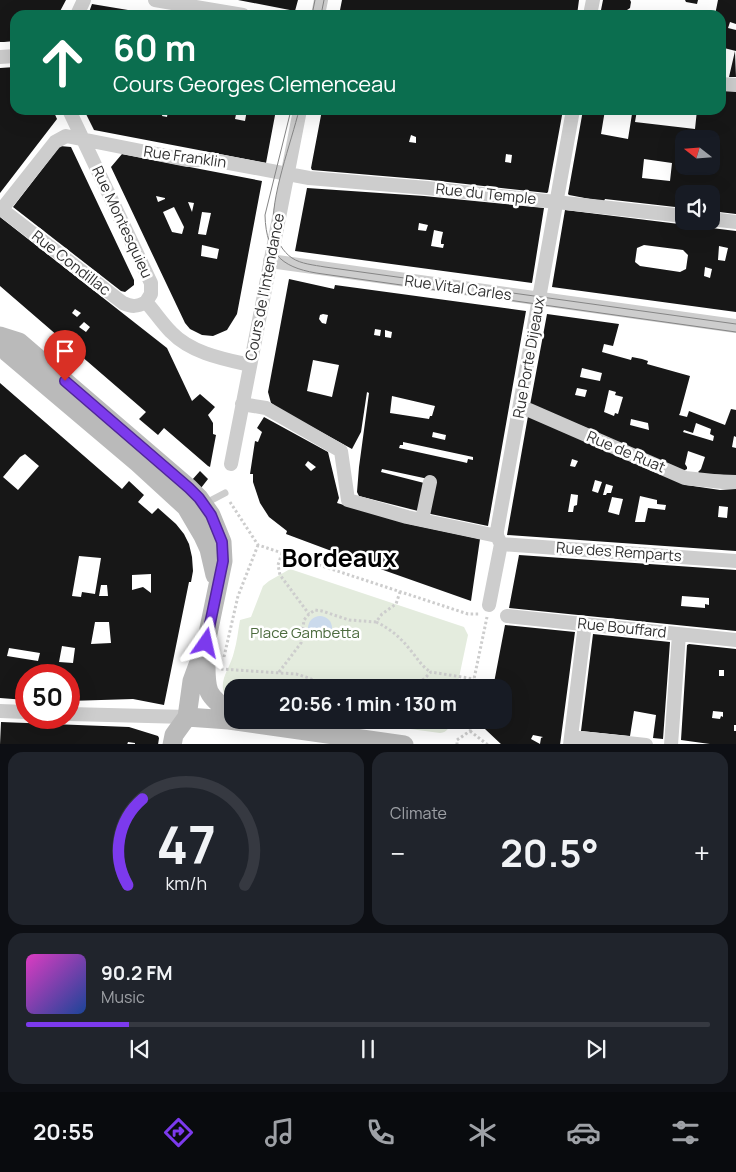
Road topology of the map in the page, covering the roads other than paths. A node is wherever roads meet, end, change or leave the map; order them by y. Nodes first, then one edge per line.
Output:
1 (155, 0) edge
2 (214, 10) edge
3 (71, 115) edge
4 (299, 115) edge
5 (572, 115) edge
6 (83, 139) junction
7 (287, 174) junction
8 (557, 202) junction
9 (1, 208) edge
10 (675, 215) edge
11 (720, 220) edge
12 (736, 222) edge
13 (270, 261) junction
14 (539, 299) junction
15 (146, 302) junction
16 (736, 326) edge
17 (0, 336) edge
18 (250, 365) junction
19 (242, 404) junction
20 (519, 409) junction
21 (231, 464) dead end
22 (430, 482) dead end
23 (736, 482) edge
24 (225, 493) road end
25 (196, 503) junction
26 (422, 520) junction
27 (499, 540) junction
28 (736, 561) edge
29 (489, 604) dead end
30 (507, 616) dead end
31 (585, 624) junction
32 (679, 634) junction
33 (736, 640) edge
34 (206, 643) junction
35 (224, 708) edge
36 (0, 711) edge
37 (15, 712) edge
38 (80, 714) edge
39 (186, 717) junction
40 (224, 720) edge
41 (298, 729) edge
42 (570, 741) edge
43 (172, 744) edge
44 (404, 744) edge
45 (646, 744) edge
46 (671, 744) edge

1 - 2 street
3 - 6 street, Rue Montesquieu
4 - 7 street, Cours de l'Intendance
5 - 8 street, Rue Porte Dijeaux
6 - 7 street, Rue Franklin
6 - 9 street, Rue Franklin
6 - 15 street, Rue Montesquieu
7 - 8 street, Rue du Temple
7 - 13 street, Cours de l'Intendance
8 - 10 street, Rue du Temple
8 - 14 street, Rue Porte Dijeaux
9 - 15 street, Rue Condillac
11 - 12 street
13 - 14 street, Rue Vital Carles
13 - 18 street, Cours de l'Intendance
14 - 16 street, Rue Vital Carles
14 - 20 street, Rue Porte Dijeaux
15 - 18 street, Rue Montesquieu
17 - 25 main road
18 - 19 street, Cours de l'Intendance
19 - 21 street, Cours de l'Intendance
19 - 26 street, Rue des Remparts
20 - 23 street, Rue de Ruat
20 - 27 street, Rue Porte Dijeaux
22 - 26 street
24 - 25 lane
25 - 34 main road
26 - 27 street, Rue des Remparts
27 - 28 street, Rue des Remparts
27 - 29 street, Rue Porte Dijeaux
30 - 31 street, Rue Bouffard
31 - 32 street, Rue Bouffard
31 - 42 street
32 - 33 street, Rue Bouffard
32 - 46 street
34 - 35 main road
34 - 39 main road
36 - 37 street
38 - 39 street
39 - 40 main road
39 - 43 main road
41 - 44 main road
42 - 45 street

